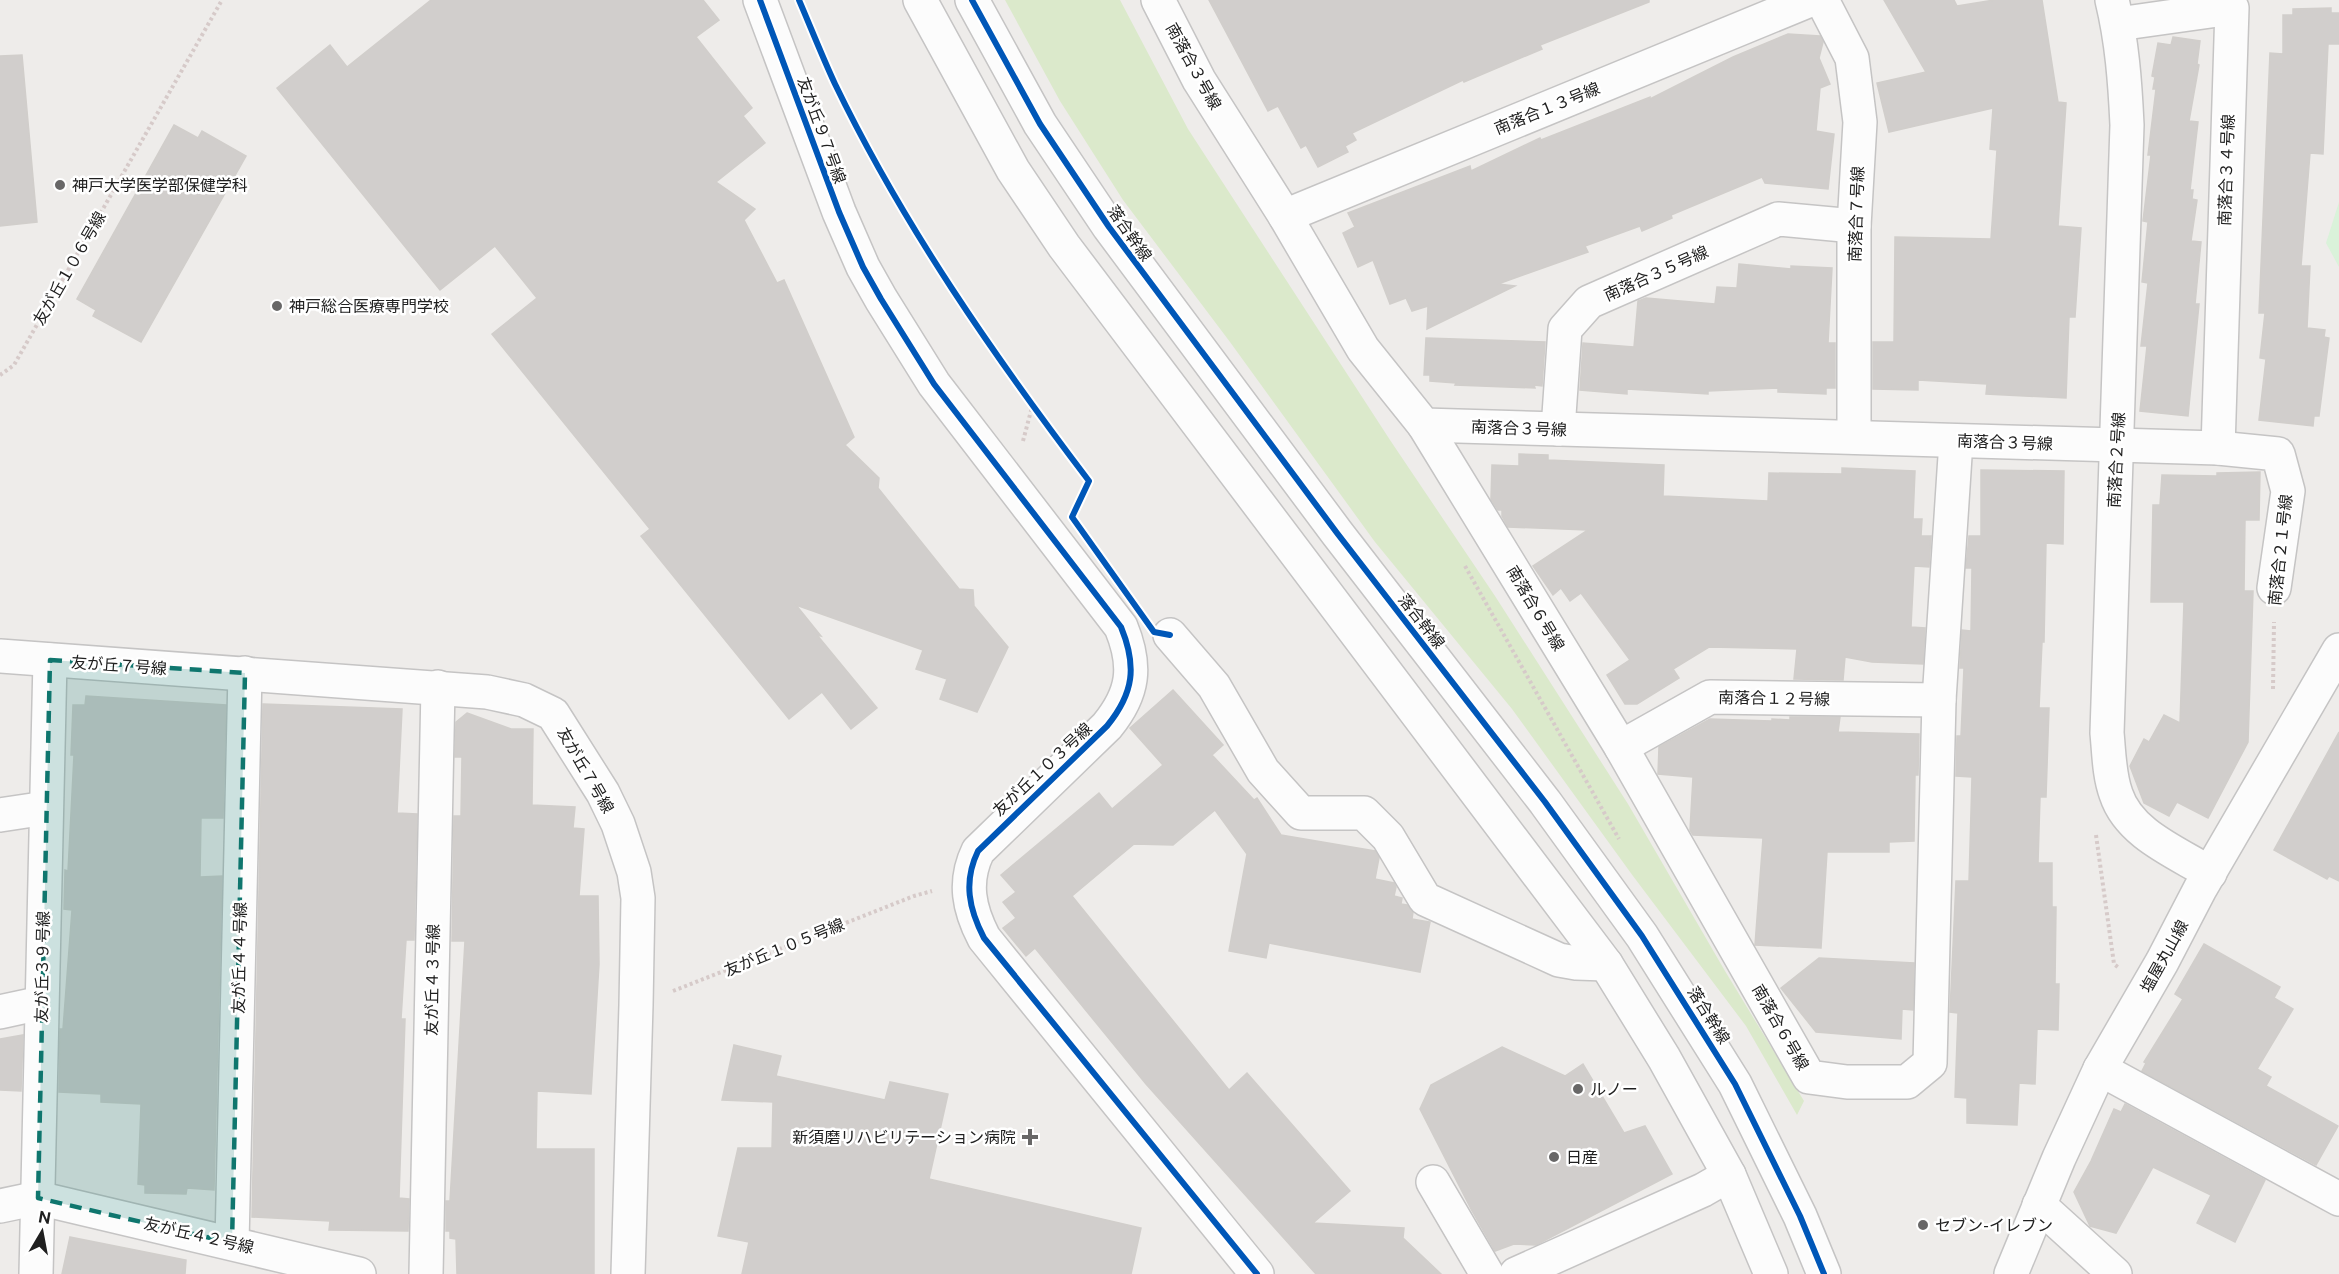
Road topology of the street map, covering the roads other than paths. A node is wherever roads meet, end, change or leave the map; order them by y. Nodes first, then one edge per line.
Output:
1 (760, 0) edge
2 (920, 0) edge
3 (972, 0) edge
4 (1158, 0) edge
5 (1810, 0) edge
6 (1822, 0) edge
7 (2115, 12) edge
8 (1285, 216) junction
9 (1854, 226) junction
10 (863, 267) joint
11 (1424, 425) junction
12 (1558, 429) junction
13 (1854, 437) junction
14 (1956, 441) junction
15 (2116, 446) junction
16 (2218, 448) junction
17 (2274, 588) road end
18 (1170, 635) dead end
19 (2339, 650) edge
20 (0, 656) edge
21 (50, 660) junction
22 (245, 673) junction
23 (438, 687) junction
24 (1939, 700) junction
25 (1621, 747) junction
26 (46, 808) junction
27 (0, 815) edge
28 (2210, 873) junction
29 (1606, 964) junction
30 (41, 1003) junction
31 (0, 1012) edge
32 (2100, 1070) junction
33 (1729, 1175) junction
34 (1433, 1182) dead end
35 (38, 1198) junction
36 (2339, 1199) edge
37 (2039, 1205) junction
38 (0, 1206) edge
39 (232, 1243) junction
40 (36, 1274) edge
41 (359, 1274) edge
42 (426, 1274) edge
43 (628, 1274) edge
44 (1257, 1274) edge
45 (1487, 1274) edge
46 (1516, 1274) edge
47 (1771, 1274) edge
48 (1824, 1274) edge
49 (2011, 1274) edge
50 (2115, 1274) edge

1 - 10 street, 友が丘９７号線
2 - 29 street
3 - 48 street, 落合幹線
4 - 8 street, 南落合３号線
5 - 8 street, 南落合１３号線
6 - 9 street, 南落合７号線
7 - 15 street, 南落合２号線
7 - 16 street, 南落合３４号線
8 - 11 street, 南落合３号線
9 - 12 street, 南落合３５号線
9 - 13 street, 南落合７号線
10 - 44 street, 友が丘１０３号線
11 - 12 street, 南落合３号線
11 - 25 street, 南落合６号線
12 - 13 street, 南落合３号線
13 - 14 street, 南落合３号線
14 - 15 street, 南落合３号線
14 - 24 street, 南落合６号線
15 - 16 street, 南落合２１号線
15 - 28 street, 南落合２号線
16 - 17 street, 南落合２１号線
18 - 29 street
19 - 28 street, 塩屋丸山線
20 - 21 street, 友が丘７号線
21 - 22 street, 友が丘７号線
21 - 26 street, 友が丘３９号線
22 - 23 street, 友が丘７号線
22 - 39 street, 友が丘４４号線
23 - 42 street, 友が丘４３号線
23 - 43 street, 友が丘７号線
24 - 25 street, 南落合１２号線
24 - 25 street, 南落合６号線
26 - 27 street
26 - 30 street, 友が丘３９号線
28 - 32 street, 塩屋丸山線
29 - 33 street
30 - 31 street
30 - 35 street, 友が丘３９号線
32 - 36 street
32 - 37 street, 塩屋丸山線
33 - 46 street
33 - 47 street
34 - 45 street
35 - 38 street
35 - 39 street, 友が丘４２号線
35 - 40 street, 友が丘３９号線
37 - 49 street, 塩屋丸山線
37 - 50 street
39 - 41 street, 友が丘４２号線

